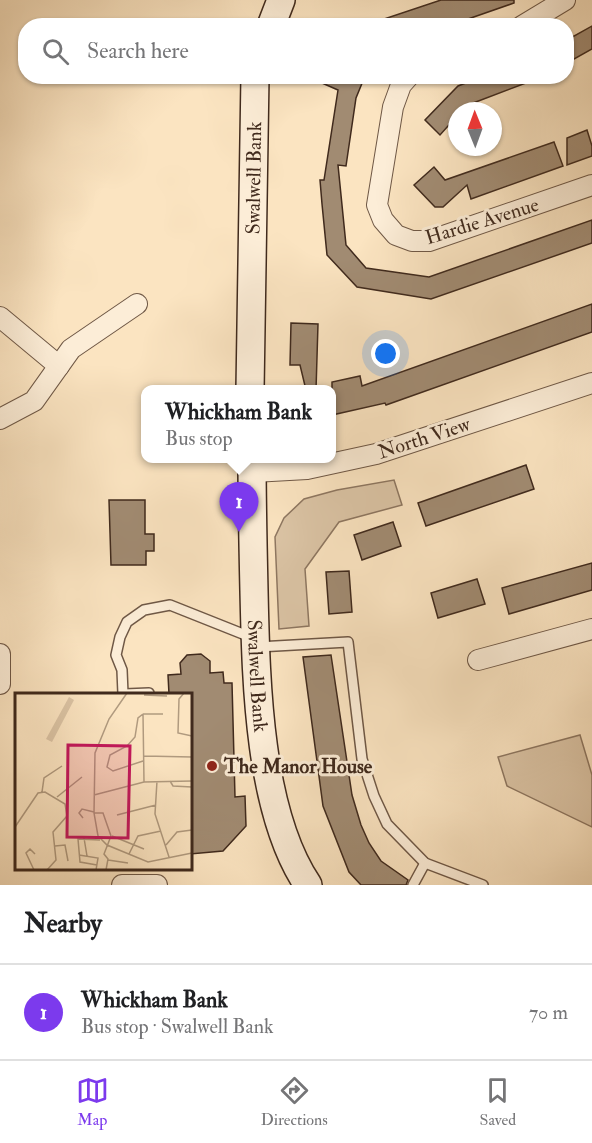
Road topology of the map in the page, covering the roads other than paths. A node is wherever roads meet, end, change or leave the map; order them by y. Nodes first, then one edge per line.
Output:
1 (281, 0) edge
2 (565, 0) edge
3 (274, 18) edge
4 (535, 18) edge
5 (255, 84) edge
6 (403, 84) edge
7 (592, 185) edge
8 (137, 304) dead end
9 (0, 317) edge
10 (59, 366) junction
11 (592, 383) edge
12 (250, 385) edge
13 (0, 419) edge
14 (336, 462) edge
15 (332, 463) edge
16 (252, 465) edge
17 (592, 629) edge
18 (255, 643) junction
19 (0, 654) edge
20 (478, 660) dead end
21 (0, 684) edge
22 (124, 693) edge
23 (425, 863) junction
24 (122, 885) edge
25 (157, 885) edge
26 (308, 885) edge
27 (414, 885) edge
28 (483, 885) edge

1 - 3 main road
2 - 4 street
5 - 12 main road, Swalwell Bank
6 - 7 street, Hardie Avenue
8 - 10 street
9 - 10 street
10 - 13 street
11 - 14 street, North View
15 - 16 street, North View
16 - 18 main road, Swalwell Bank
17 - 20 street
18 - 22 lane
18 - 23 lane
18 - 26 main road, Swalwell Bank
19 - 21 street
23 - 27 lane
23 - 28 lane
24 - 25 street

